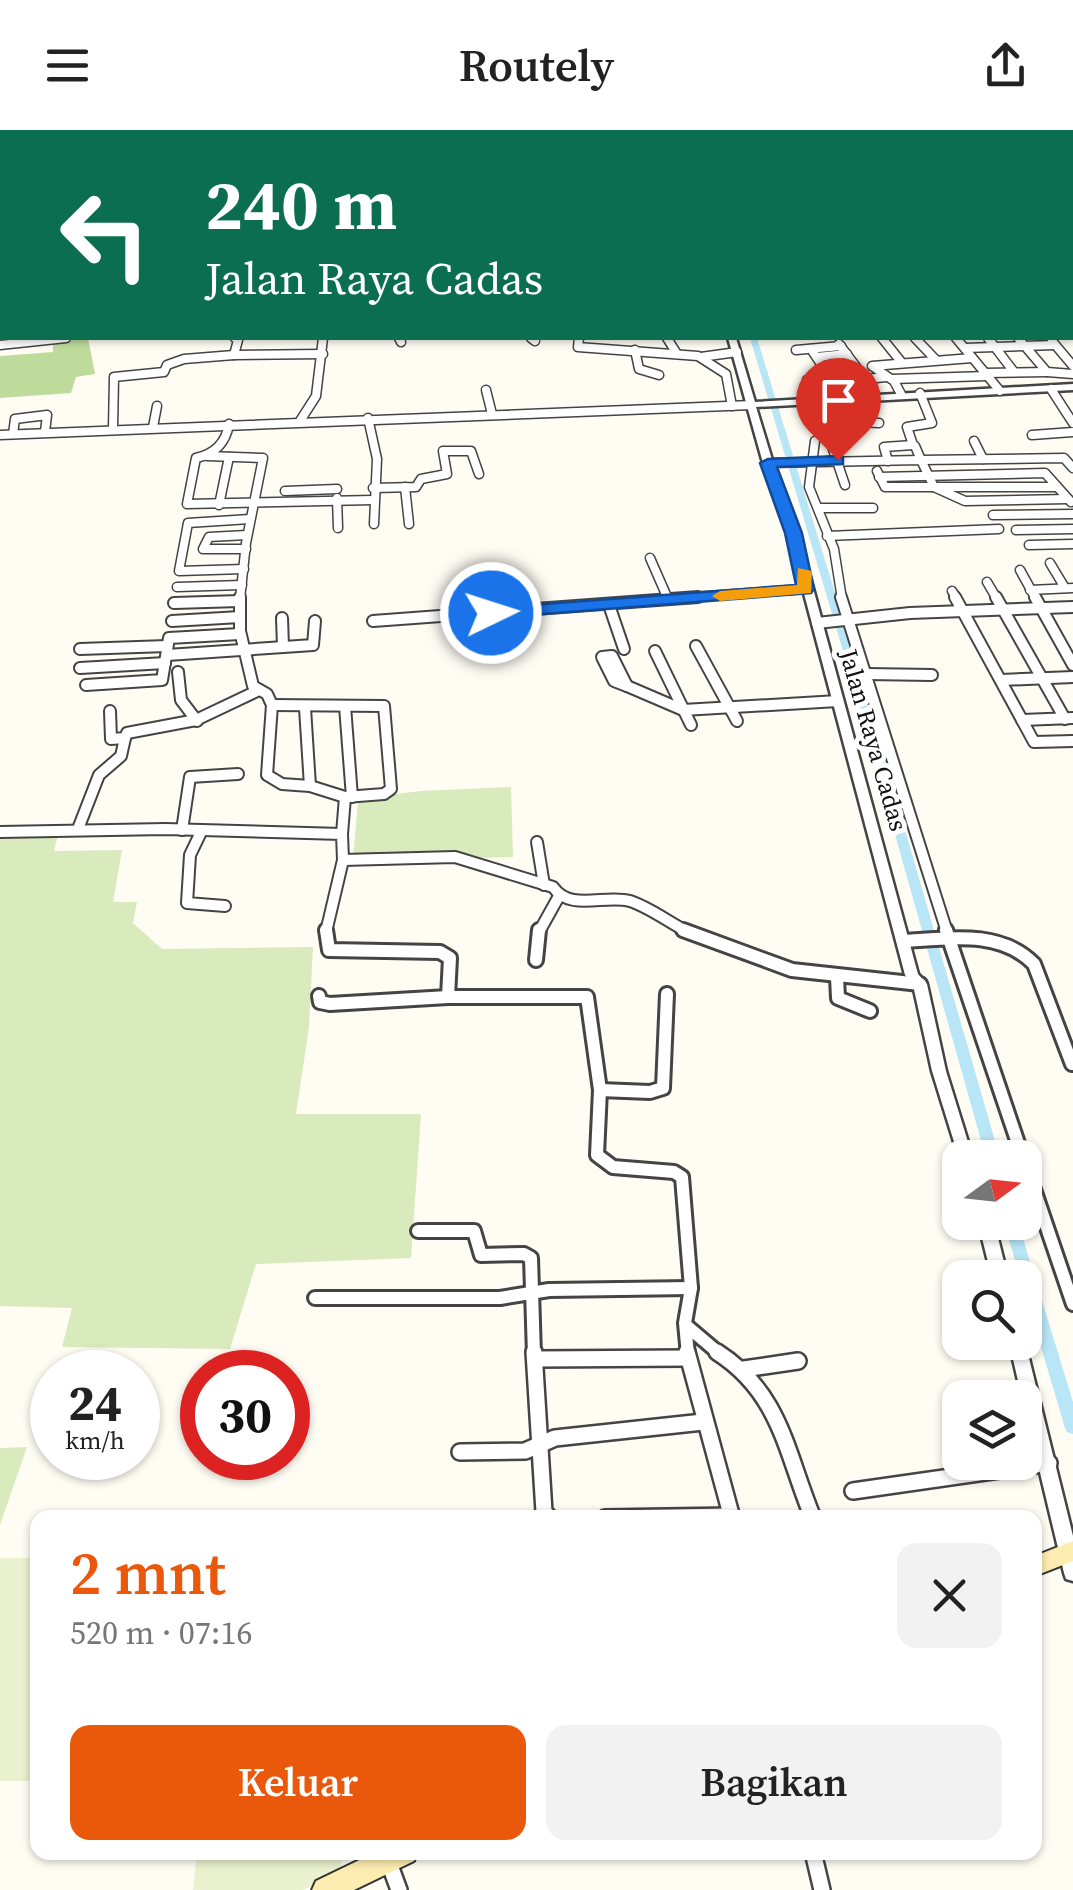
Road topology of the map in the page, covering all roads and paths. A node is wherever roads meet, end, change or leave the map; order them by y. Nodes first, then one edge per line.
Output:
1 (572, 130) edge
2 (589, 130) edge
3 (58, 340) edge
4 (238, 340) edge
5 (323, 340) edge
6 (579, 340) edge
7 (668, 340) edge
8 (733, 340) edge
9 (884, 340) edge
10 (917, 340) edge
11 (958, 340) edge
12 (989, 340) edge
13 (1020, 340) edge
14 (1054, 344) edge
15 (0, 345) edge
16 (1024, 346) junction
17 (965, 348) junction
18 (995, 348) junction
19 (635, 350) junction
20 (796, 350) dead end
21 (1073, 350) edge
22 (737, 352) junction
23 (814, 353) junction
24 (234, 354) junction
25 (323, 354) junction
26 (677, 354) junction
27 (847, 354) junction
28 (701, 357) junction
29 (972, 358) junction
30 (936, 360) junction
31 (902, 362) junction
32 (1073, 366) edge
33 (1014, 372) junction
34 (1047, 372) junction
35 (985, 374) junction
36 (1073, 374) edge
37 (659, 375) dead end
38 (889, 378) junction
39 (806, 380) dead end
40 (866, 380) junction
41 (833, 382) junction
42 (1073, 387) edge
43 (1051, 388) junction
44 (486, 390) dead end
45 (1000, 391) junction
46 (920, 393) junction
47 (624, 394) dead end
48 (900, 394) junction
49 (847, 397) junction
50 (816, 398) junction
51 (756, 405) junction
52 (158, 406) dead end
53 (732, 406) junction
54 (627, 410) junction
55 (492, 414) junction
56 (368, 418) junction
57 (1072, 419) edge
58 (300, 422) junction
59 (879, 422) dead end
60 (229, 424) junction
61 (153, 427) junction
62 (113, 429) junction
63 (45, 432) junction
64 (1073, 432) edge
65 (13, 434) junction
66 (0, 435) edge
67 (1032, 435) dead end
68 (814, 441) dead end
69 (974, 441) dead end
70 (944, 443) dead end
71 (915, 446) dead end
72 (1031, 447) dead end
73 (1002, 448) dead end
74 (207, 456) junction
75 (229, 457) junction
76 (1037, 458) junction
77 (983, 459) junction
78 (1007, 459) junction
79 (838, 460) junction
80 (888, 460) junction
81 (921, 460) junction
82 (952, 460) junction
83 (874, 461) junction
84 (808, 462) junction
85 (772, 463) junction
86 (1073, 468) edge
87 (479, 474) dead end
88 (928, 475) junction
89 (879, 476) junction
90 (844, 485) dead end
91 (1057, 486) junction
92 (404, 487) junction
93 (934, 487) junction
94 (373, 488) junction
95 (373, 500) junction
96 (1070, 501) edge
97 (337, 502) junction
98 (284, 504) junction
99 (253, 505) junction
100 (219, 506) junction
101 (819, 508) junction
102 (873, 508) dead end
103 (1073, 514) edge
104 (994, 515) dead end
105 (250, 519) junction
106 (950, 520) dead end
107 (374, 524) dead end
108 (409, 524) dead end
109 (338, 528) dead end
110 (999, 528) dead end
111 (1073, 529) edge
112 (1016, 530) dead end
113 (959, 532) junction
114 (247, 535) junction
115 (827, 536) junction
116 (1073, 544) edge
117 (1029, 545) dead end
118 (246, 549) junction
119 (650, 558) dead end
120 (1050, 563) dead end
121 (244, 569) junction
122 (1020, 570) dead end
123 (987, 582) dead end
124 (242, 585) junction
125 (177, 587) dead end
126 (1069, 588) edge
127 (806, 589) junction
128 (952, 590) dead end
129 (1030, 590) junction
130 (668, 600) junction
131 (240, 601) junction
132 (174, 603) dead end
133 (609, 605) junction
134 (1073, 607) edge
135 (1040, 608) junction
136 (1003, 610) junction
137 (963, 611) junction
138 (240, 617) junction
139 (282, 618) dead end
140 (172, 621) dead end
141 (315, 621) dead end
142 (373, 621) dead end
143 (848, 621) junction
144 (822, 623) junction
145 (240, 634) junction
146 (696, 646) dead end
147 (283, 647) junction
148 (80, 649) dead end
149 (624, 649) dead end
150 (655, 651) dead end
151 (243, 652) junction
152 (166, 654) junction
153 (1073, 666) edge
154 (80, 668) dead end
155 (178, 672) dead end
156 (867, 674) junction
157 (932, 675) dead end
158 (1073, 676) edge
159 (1042, 678) junction
160 (1001, 680) junction
161 (86, 686) dead end
162 (627, 687) dead end
163 (260, 690) junction
164 (838, 701) junction
165 (272, 705) junction
166 (727, 705) junction
167 (345, 706) junction
168 (305, 708) junction
169 (683, 710) junction
170 (110, 711) dead end
171 (1069, 718) edge
172 (1022, 720) junction
173 (198, 721) junction
174 (737, 721) dead end
175 (691, 725) dead end
176 (125, 738) junction
177 (1073, 740) edge
178 (238, 774) dead end
179 (310, 786) junction
180 (349, 797) junction
181 (78, 829) junction
182 (182, 830) junction
183 (202, 830) junction
184 (0, 832) edge
185 (342, 834) junction
186 (537, 842) dead end
187 (344, 860) junction
188 (544, 884) junction
189 (558, 896) junction
190 (225, 906) dead end
191 (947, 940) junction
192 (912, 941) junction
193 (536, 960) dead end
194 (836, 977) junction
195 (920, 984) junction
196 (667, 994) dead end
197 (318, 996) dead end
198 (448, 996) junction
199 (870, 1011) dead end
200 (1072, 1064) edge
201 (600, 1090) junction
202 (961, 1140) edge
203 (1017, 1140) edge
204 (1042, 1213) edge
205 (418, 1231) dead end
206 (691, 1288) junction
207 (530, 1294) junction
208 (314, 1298) dead end
209 (1073, 1304) edge
210 (685, 1324) junction
211 (688, 1358) junction
212 (536, 1359) junction
213 (1023, 1360) edge
214 (798, 1362) dead end
215 (744, 1369) junction
216 (703, 1422) junction
217 (542, 1444) junction
218 (460, 1452) dead end
219 (1050, 1463) junction
220 (853, 1491) dead end
221 (544, 1510) edge
222 (730, 1510) edge
223 (810, 1510) edge
224 (1071, 1559) edge
225 (1042, 1565) edge
226 (389, 1860) edge
227 (397, 1860) edge
228 (815, 1860) edge
229 (326, 1890) edge
230 (400, 1890) edge
231 (822, 1890) edge

1 - 2 street
3 - 15 street
4 - 24 street
5 - 25 street
6 - 19 street
7 - 26 street
8 - 22 street, Jalan Raya Cadas
9 - 31 street
10 - 30 street
11 - 17 street
12 - 18 street
13 - 16 street
14 - 16 street
14 - 21 street
14 - 32 street
16 - 18 street
16 - 34 street
17 - 18 street
17 - 29 street
18 - 33 street
19 - 26 street
19 - 37 street
20 - 23 street
22 - 28 street
22 - 51 street, Jalan Raya Cadas
23 - 27 street
23 - 27 street
23 - 41 street
24 - 25 street
24 - 62 street
25 - 58 street
26 - 28 street
27 - 40 street
28 - 53 street
29 - 30 street
29 - 35 street
30 - 31 street
31 - 38 street
33 - 34 street
33 - 35 street
34 - 36 street
35 - 38 street
35 - 45 street
38 - 40 street
38 - 48 street
39 - 41 street
40 - 41 street
42 - 43 street
43 - 45 street
43 - 57 street
44 - 55 street
45 - 46 street
46 - 48 street
46 - 80 street
47 - 54 street
48 - 49 street
49 - 50 street
49 - 59 street
50 - 51 street
50 - 79 street
51 - 53 street
51 - 85 street, Jalan Raya Cadas
52 - 61 street
53 - 54 street
54 - 55 street
55 - 56 street
56 - 58 street
56 - 94 street
58 - 60 street
60 - 61 street
60 - 74 street
61 - 62 street
62 - 63 street
63 - 65 street
63 - 65 street
64 - 67 street
65 - 66 street
68 - 84 street
69 - 77 street
70 - 82 street
71 - 81 street
72 - 76 street
73 - 78 street
74 - 75 street
74 - 100 street
75 - 99 street
75 - 100 street
76 - 78 street
76 - 86 street
77 - 78 street
77 - 82 street
79 - 83 street
79 - 84 street
79 - 90 street
80 - 81 street
80 - 83 street
81 - 82 street
81 - 88 street
83 - 89 street
84 - 85 street
84 - 101 street
85 - 127 street, Jalan Raya Cadas
87 - 92 street
88 - 89 street
88 - 91 street
88 - 93 street
89 - 93 street
91 - 93 street
91 - 96 street
92 - 94 street
92 - 108 street
93 - 96 street
94 - 95 street
95 - 97 street
95 - 107 street
97 - 98 street
97 - 98 street
97 - 109 street
98 - 99 street
99 - 100 street
99 - 105 street
101 - 102 street
101 - 115 street
103 - 104 street
105 - 114 street
105 - 121 street
106 - 113 street
110 - 113 street
111 - 112 street
113 - 115 street
114 - 118 street
114 - 118 street
115 - 143 street
116 - 117 street
118 - 121 street
119 - 130 street
120 - 126 street
121 - 124 street
122 - 129 street
123 - 136 street
124 - 125 street
124 - 131 street
126 - 129 street
127 - 130 street
127 - 144 street, Jalan Raya Cadas
128 - 137 street
129 - 135 street
130 - 133 street
131 - 132 street
131 - 138 street
133 - 142 street
133 - 149 street
134 - 135 street
135 - 136 street
135 - 153 street
136 - 137 street
136 - 159 street
137 - 143 street
137 - 160 street
138 - 140 street
138 - 145 street
139 - 147 street
141 - 147 street
143 - 144 street
143 - 156 street
144 - 164 street, Jalan Raya Cadas
145 - 151 street
145 - 152 street
146 - 166 street
147 - 151 street
148 - 152 street
150 - 169 street
151 - 152 street
151 - 163 street
152 - 154 street
152 - 161 street
155 - 173 street
156 - 157 street
156 - 191 street
158 - 159 street
159 - 160 street
159 - 171 street
160 - 172 street
162 - 169 street
163 - 165 street
163 - 173 street
164 - 166 street
164 - 192 street, Jalan Raya Cadas
165 - 168 street
165 - 179 street
166 - 169 street
166 - 174 street
167 - 168 street
167 - 180 street
167 - 180 street
168 - 179 street
169 - 175 street
170 - 176 street
171 - 172 street
172 - 177 street
173 - 176 street
176 - 181 street
178 - 182 street
179 - 180 street
180 - 185 street
181 - 182 street
181 - 184 street
182 - 183 street
183 - 185 street
183 - 190 street
185 - 187 street
186 - 188 street
187 - 188 street
187 - 198 street
188 - 189 street
189 - 193 street
189 - 194 street
191 - 192 street
191 - 200 street
191 - 203 street
192 - 195 street, Jalan Raya Cadas
194 - 195 street
194 - 199 street
195 - 202 street, Jalan Raya Cadas
196 - 201 street
197 - 198 street
198 - 201 street
201 - 206 street
204 - 209 street
205 - 207 street
206 - 207 street
206 - 210 street
207 - 208 street
207 - 212 street
210 - 211 street
210 - 215 street
211 - 212 street
211 - 216 street
212 - 217 street
213 - 219 street
214 - 215 street
215 - 223 street
216 - 217 street
216 - 222 street
217 - 218 street
217 - 221 street
219 - 220 street
219 - 224 street
224 - 225 main road
226 - 229 main road
227 - 230 street
228 - 231 street

